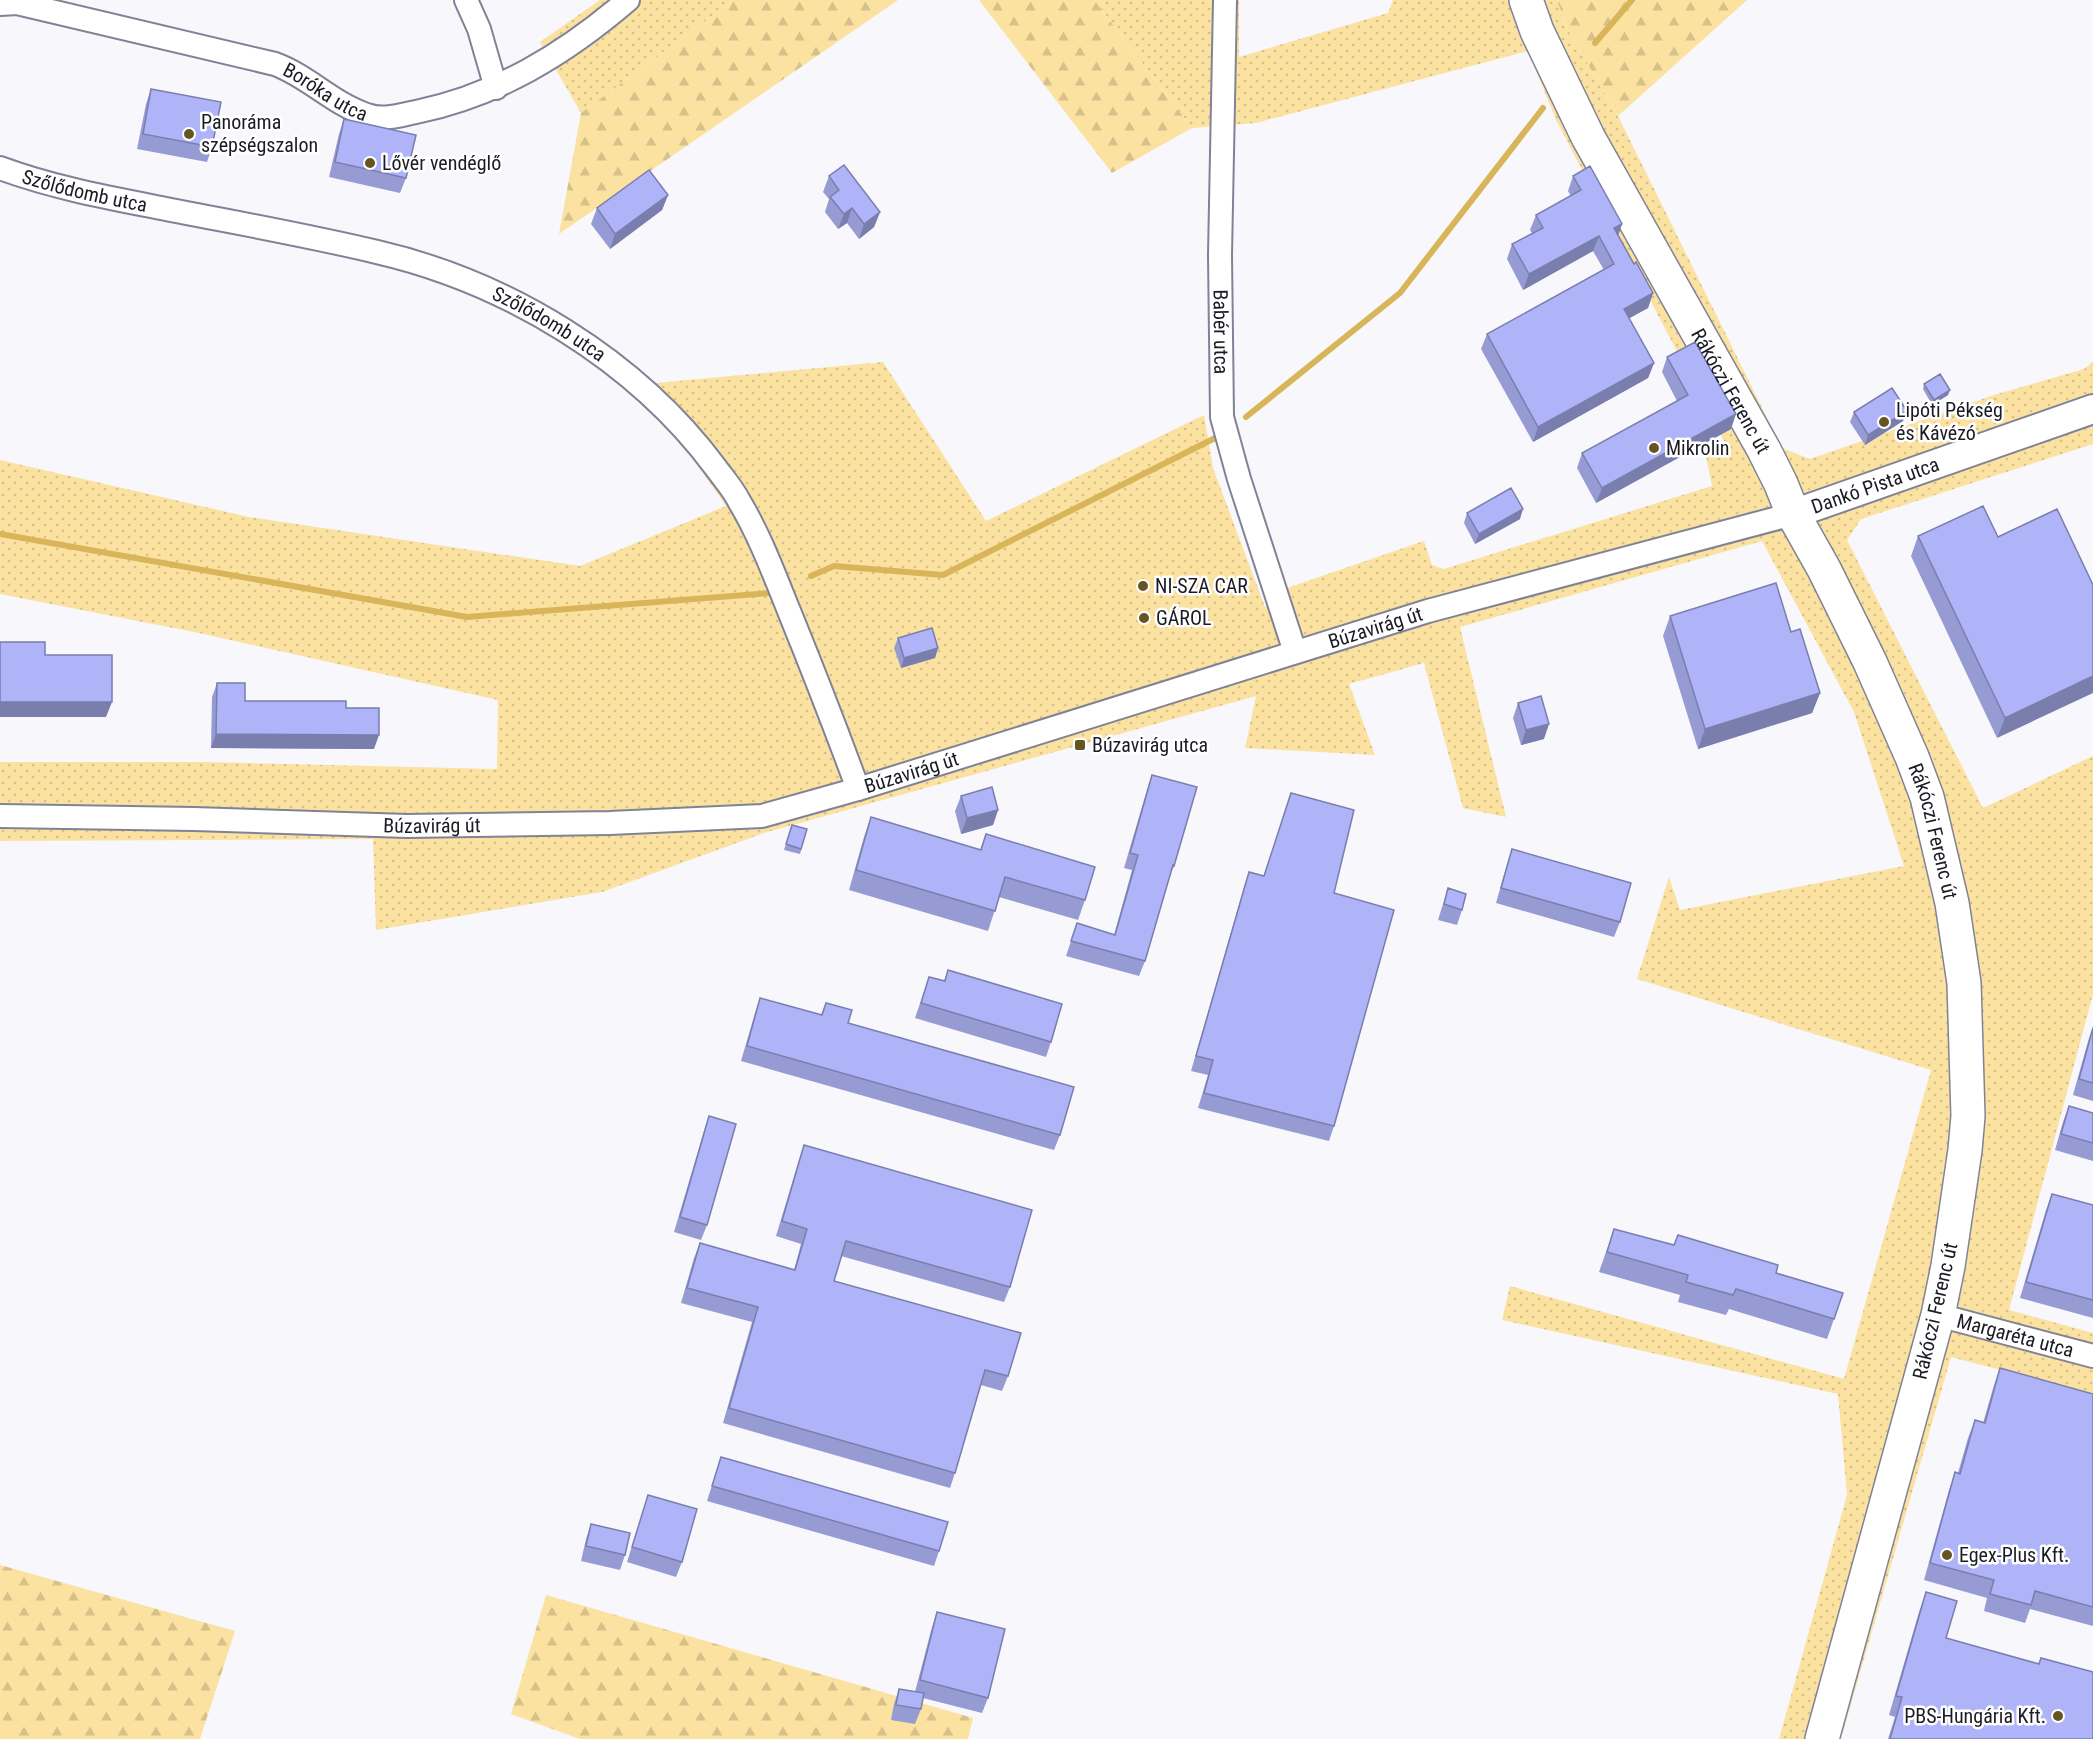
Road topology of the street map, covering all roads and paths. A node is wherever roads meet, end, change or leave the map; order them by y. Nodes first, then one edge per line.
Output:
1 (466, 0) edge
2 (628, 0) edge
3 (1225, 0) edge
4 (1526, 0) edge
5 (0, 4) edge
6 (496, 88) junction
7 (0, 168) edge
8 (2093, 409) edge
9 (1793, 514) junction
10 (1295, 652) junction
11 (858, 789) junction
12 (0, 816) edge
13 (1938, 1315) junction
14 (2093, 1356) edge
15 (1822, 1739) edge

1 - 6 street
2 - 6 street, Boróka utca
3 - 10 street, Babér utca
4 - 9 main road, Rákóczi Ferenc út
5 - 6 street, Boróka utca
7 - 11 street, Szőlődomb utca
8 - 9 street, Dankó Pista utca
9 - 10 street, Búzavirág út
9 - 13 main road, Rákóczi Ferenc út
10 - 11 street, Búzavirág út
11 - 12 street, Búzavirág út
13 - 14 street, Margaréta utca
13 - 15 main road, Rákóczi Ferenc út

